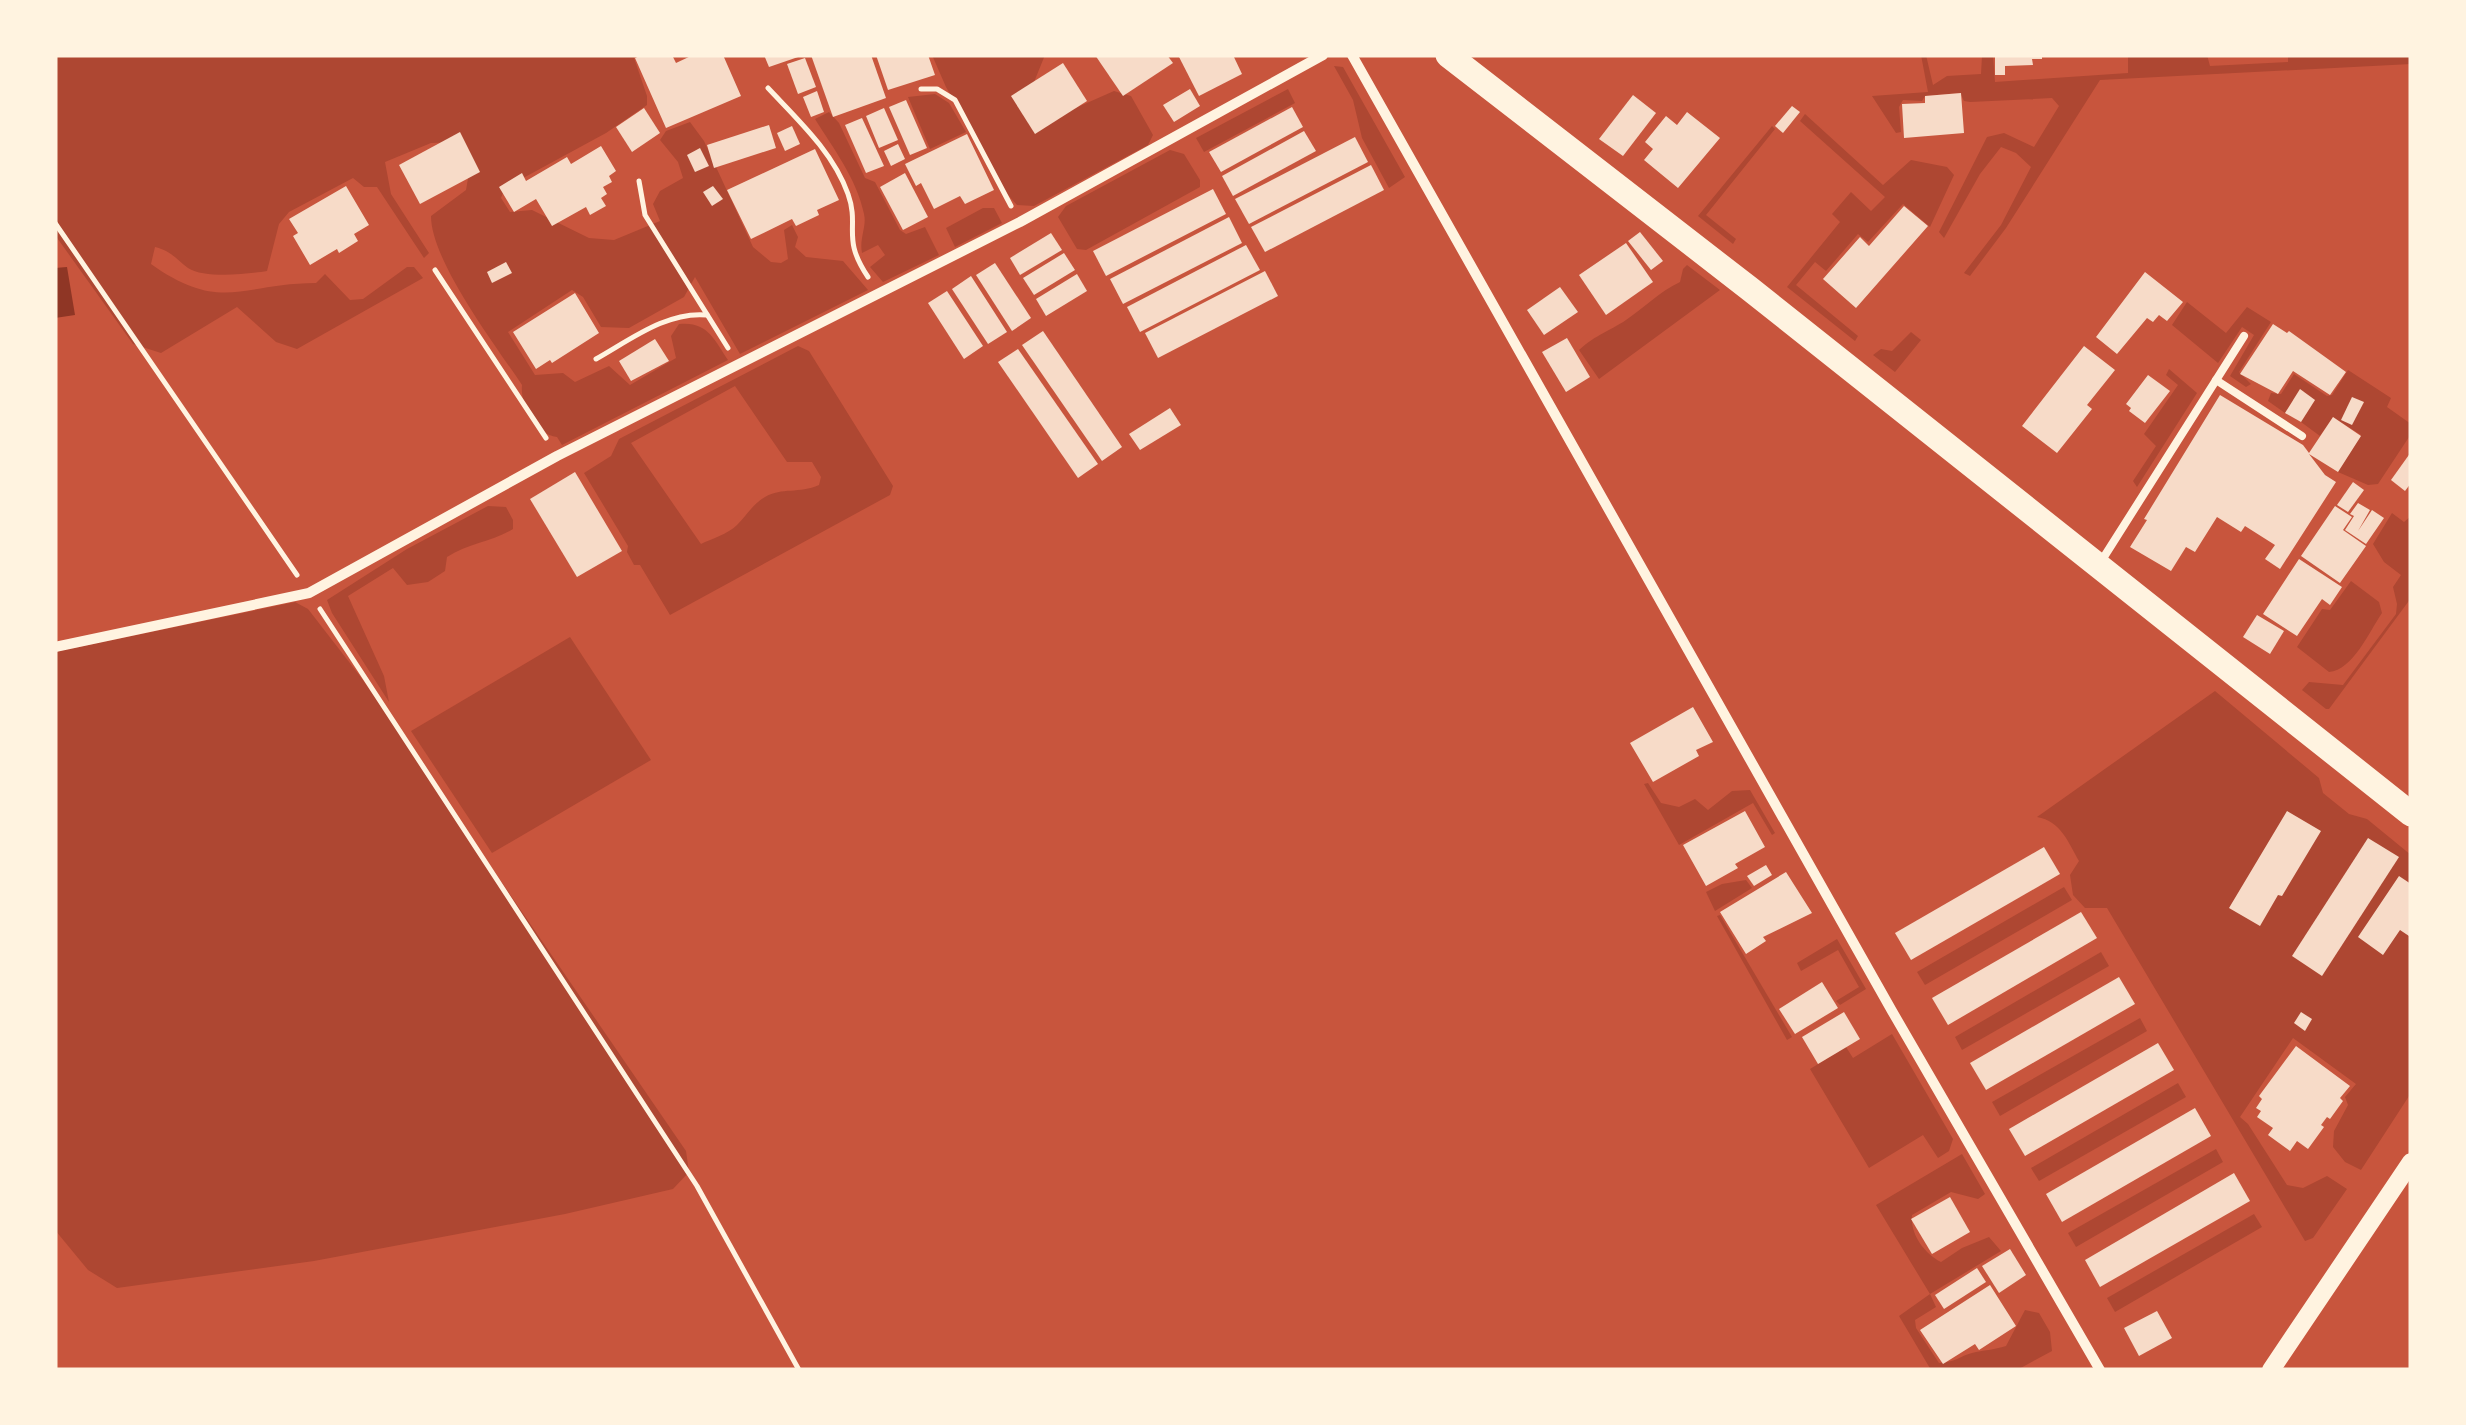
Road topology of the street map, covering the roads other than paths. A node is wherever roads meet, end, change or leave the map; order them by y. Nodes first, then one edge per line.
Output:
1 (1323, 55) edge
2 (1352, 55) edge
3 (1448, 55) edge
4 (2244, 336) dead end
5 (2216, 380) junction
6 (2302, 436) dead end
7 (2098, 566) junction
8 (55, 646) edge
9 (2411, 814) edge
10 (2411, 1162) edge
11 (2100, 1370) edge
12 (2271, 1370) edge

1 - 8 street
2 - 11 street
3 - 7 main road
4 - 5 lane
5 - 6 lane
5 - 7 lane
7 - 9 main road
10 - 12 street

